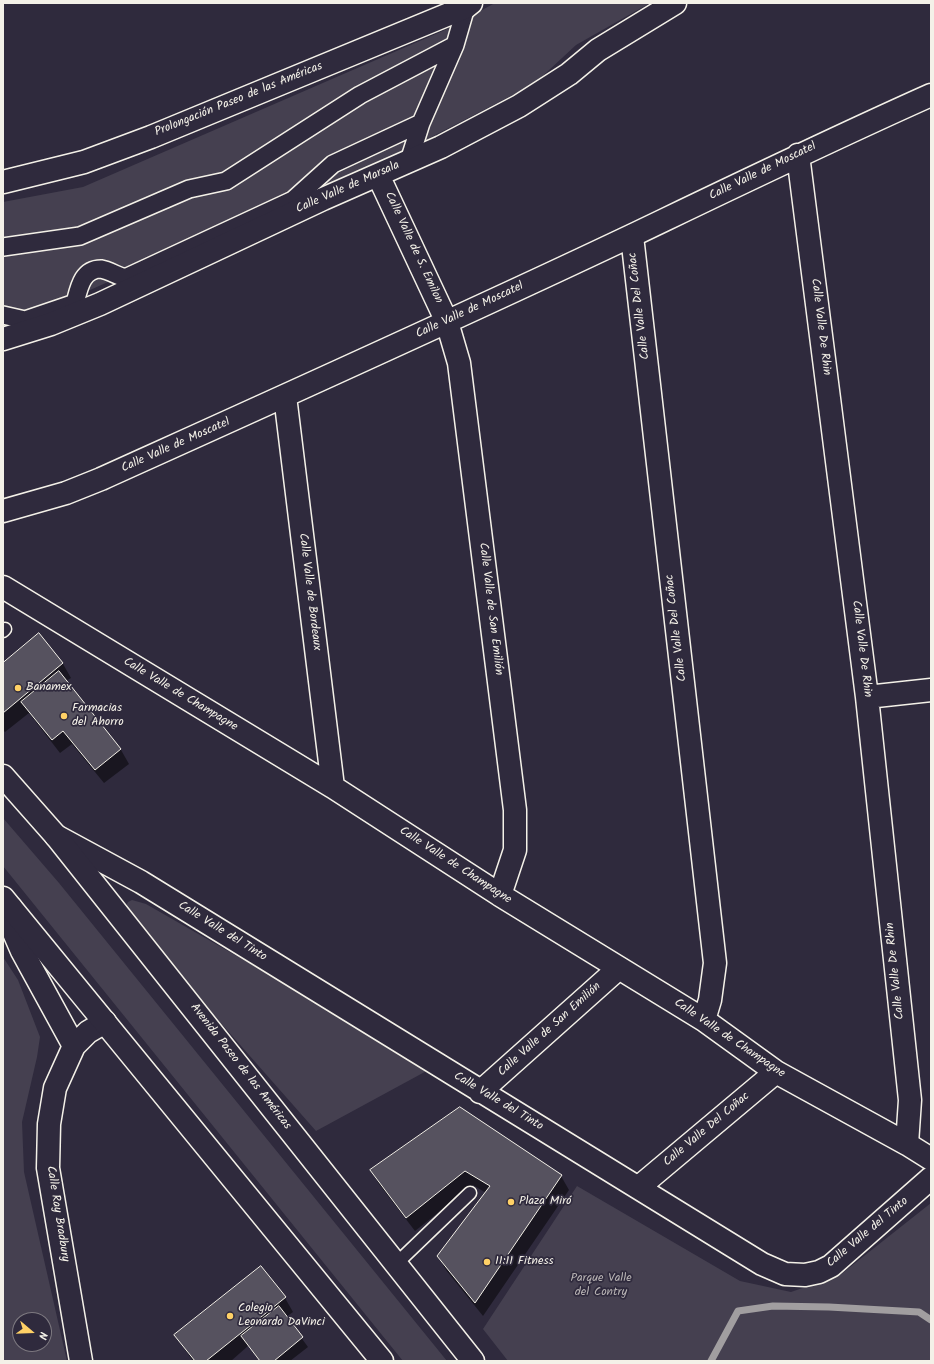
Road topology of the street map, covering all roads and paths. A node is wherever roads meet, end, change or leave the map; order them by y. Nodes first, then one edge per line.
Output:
1 (675, 3) edge
2 (468, 5) edge
3 (455, 45) junction
4 (931, 95) edge
5 (421, 123) junction
6 (798, 155) junction
7 (409, 161) junction
8 (378, 175) junction
9 (3, 182) edge
10 (632, 236) junction
11 (3, 247) edge
12 (3, 315) edge
13 (447, 322) junction
14 (3, 339) edge
15 (285, 396) junction
16 (3, 511) edge
17 (3, 587) edge
18 (931, 690) edge
19 (867, 698) junction
20 (3, 776) edge
21 (333, 788) junction
22 (56, 836) junction
23 (500, 895) junction
24 (7, 903) edge
25 (620, 968) junction
26 (704, 1020) junction
27 (105, 1022) junction
28 (74, 1046) junction
29 (776, 1072) junction
30 (480, 1092) junction
31 (907, 1144) junction
32 (931, 1159) edge
33 (931, 1178) edge
34 (639, 1187) junction
35 (470, 1193) dead end
36 (396, 1264) junction
37 (81, 1361) edge
38 (382, 1361) edge
39 (473, 1361) edge

1 - 7 street, Calle Valle de Marsala
2 - 3 street
2 - 9 street, Prolongación Paseo de las Américas
3 - 5 street
3 - 11 street
4 - 6 street, Calle Valle de Moscatel
5 - 7 street
5 - 12 street
6 - 10 street, Calle Valle de Moscatel
6 - 19 street, Calle Valle De Rhin
7 - 8 street, Calle Valle de Marsala
8 - 13 street, Calle Valle de S. Emilon
8 - 14 street, Calle Valle de Marsala
10 - 13 street, Calle Valle de Moscatel
10 - 26 street, Calle Valle Del Coñac
13 - 15 street, Calle Valle de Moscatel
13 - 23 street, Calle Valle de San Emilión
15 - 16 street, Calle Valle de Moscatel
15 - 21 street, Calle Valle de Bordeaux
17 - 21 street, Calle Valle de Champagne
18 - 19 street
19 - 31 street, Calle Valle De Rhin
20 - 22 street, Avenida Paseo de las Américas
21 - 23 street, Calle Valle de Champagne
22 - 30 street, Calle Valle del Tinto
22 - 36 street, Avenida Paseo de las Américas
23 - 25 street, Calle Valle de Champagne
24 - 27 street
24 - 28 street
25 - 26 street, Calle Valle de Champagne
25 - 30 street, Calle Valle de San Emilión
26 - 29 street, Calle Valle de Champagne
27 - 28 street, Calle Ray Bradbury
27 - 38 street
28 - 37 street, Calle Ray Bradbury
29 - 31 street, Calle Valle de Champagne
29 - 34 street, Calle Valle Del Coñac
30 - 34 street, Calle Valle del Tinto
31 - 32 street
33 - 34 street, Calle Valle del Tinto
35 - 36 lane
36 - 39 street, Avenida Paseo de las Américas

